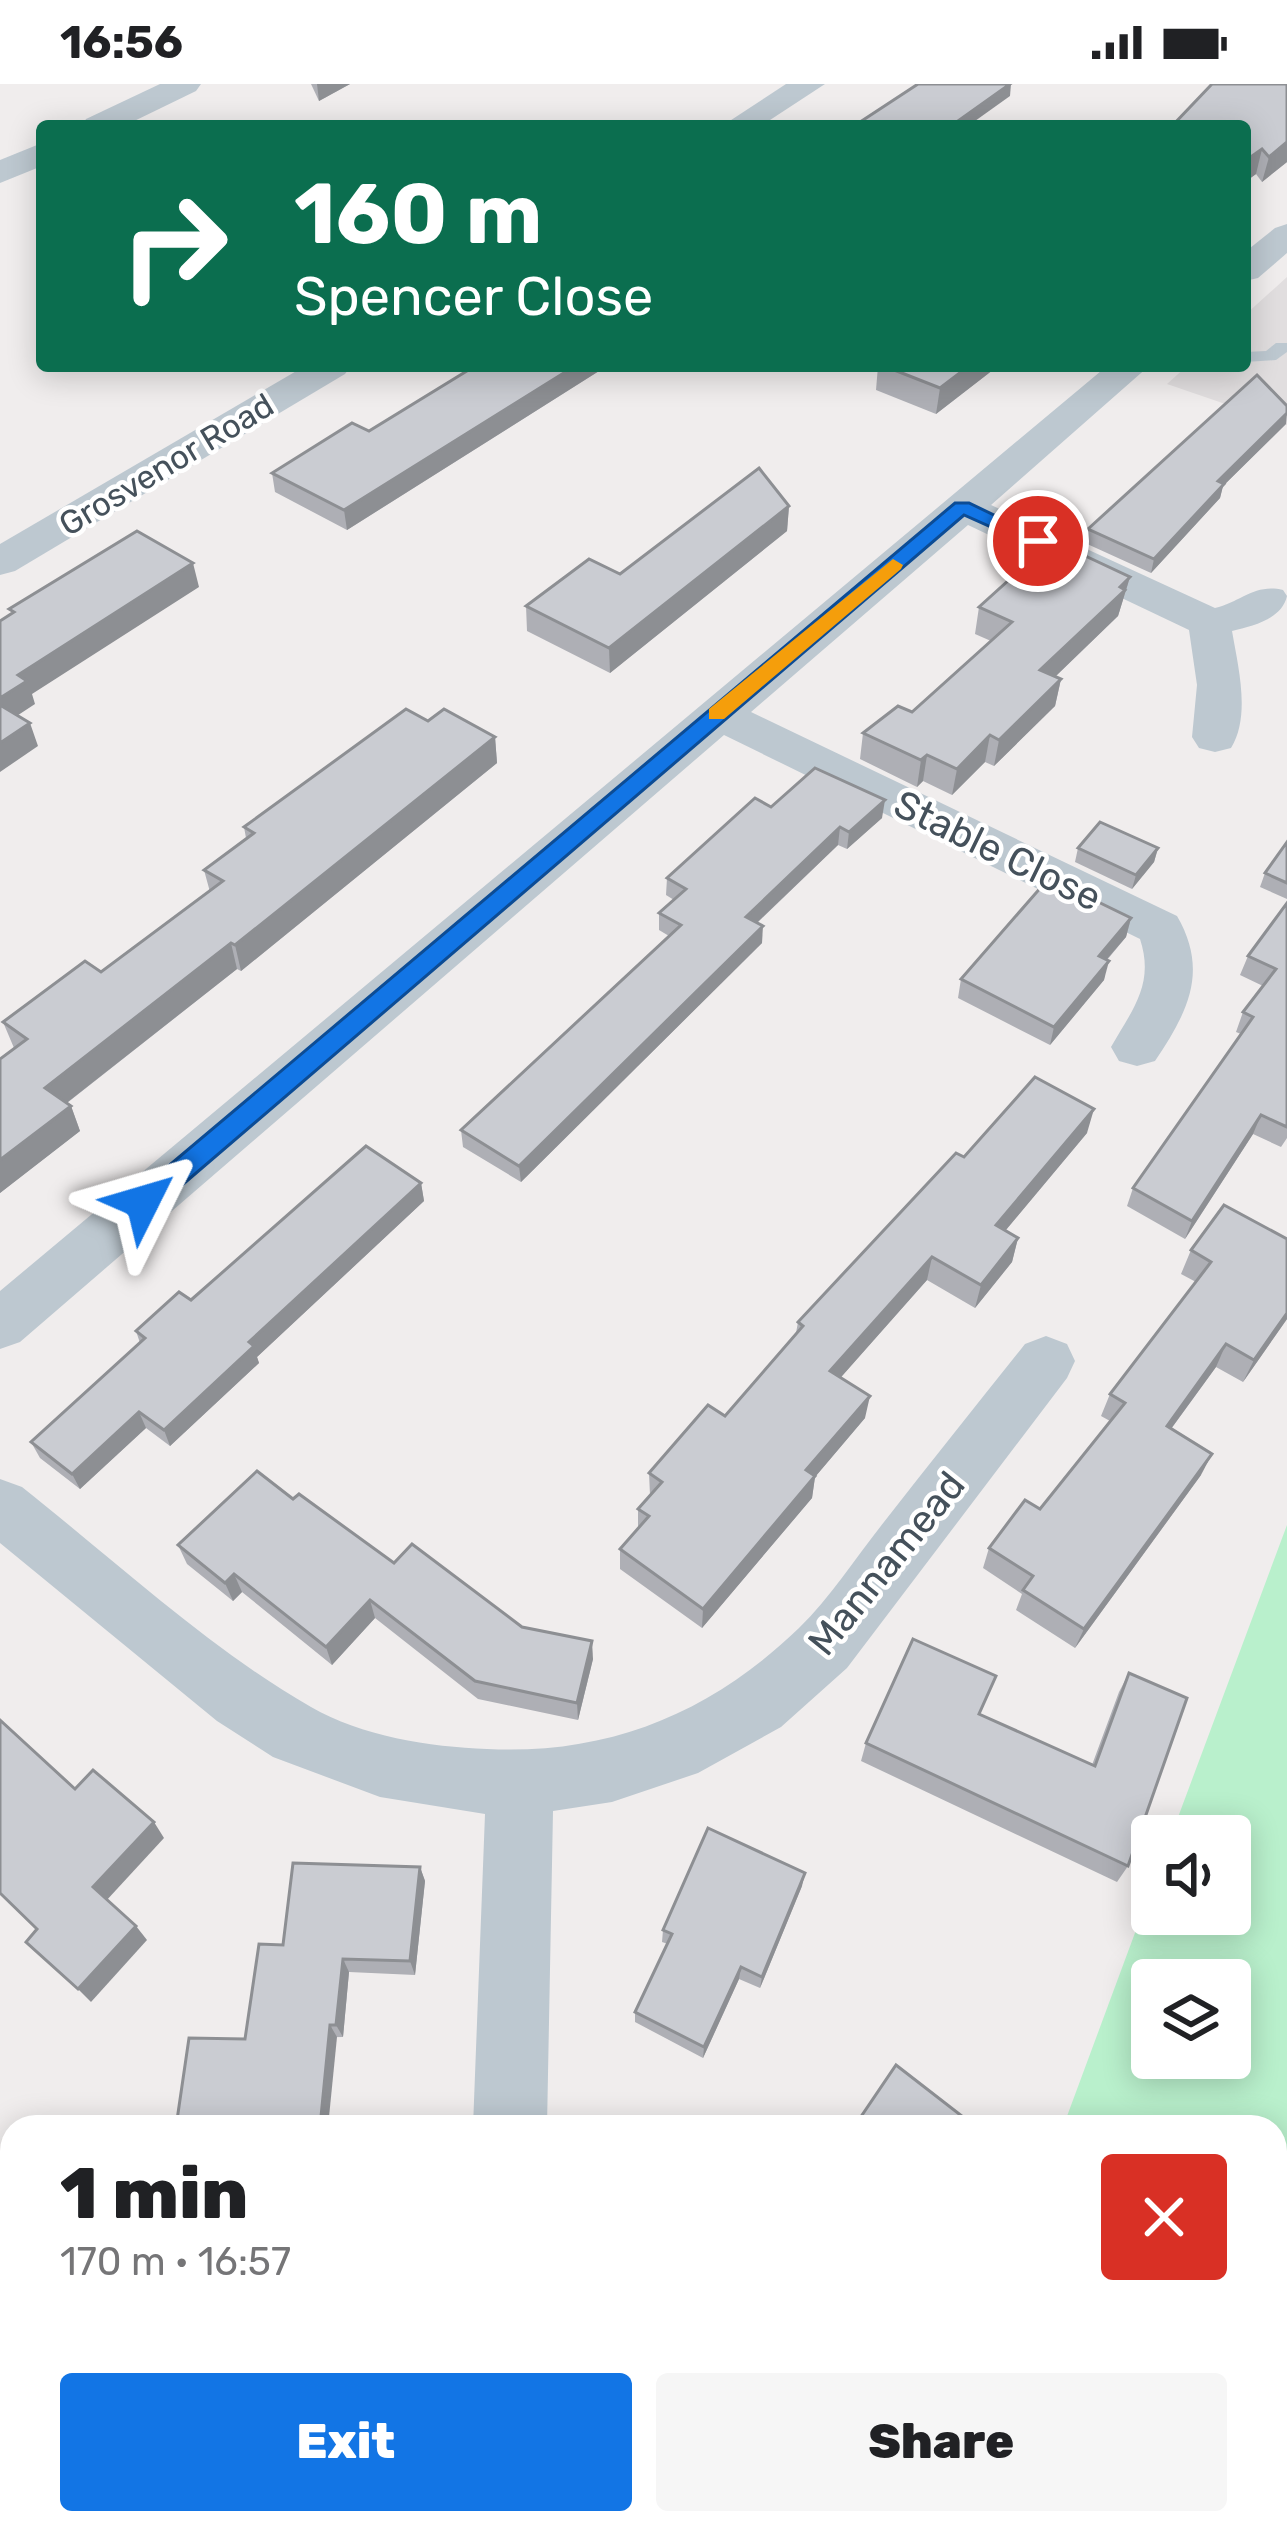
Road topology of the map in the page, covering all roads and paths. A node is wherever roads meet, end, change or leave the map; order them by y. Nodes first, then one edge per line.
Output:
1 (185, 84) edge
2 (809, 84) edge
3 (110, 120) edge
4 (748, 120) edge
5 (36, 156) edge
6 (0, 173) edge
7 (1287, 235) edge
8 (1251, 265) edge
9 (1282, 347) dead end
10 (1251, 357) edge
11 (322, 372) edge
12 (1123, 372) edge
13 (962, 507) junction
14 (0, 562) edge
15 (1268, 598) dead end
16 (1209, 623) junction
17 (717, 714) junction
18 (1215, 737) dead end
19 (1137, 1047) dead end
20 (0, 1324) edge
21 (1046, 1361) dead end
22 (0, 1506) edge
23 (520, 1783) junction
24 (510, 2115) edge

1 - 3 street
2 - 4 street
5 - 6 street
7 - 8 street
9 - 10 lane
11 - 14 street, Grosvenor Road
12 - 13 street
13 - 16 street
13 - 17 street
15 - 16 street
16 - 18 street
17 - 19 street, Stable Close
17 - 20 street
21 - 23 street, Mannamead
22 - 23 street, Mannamead
23 - 24 street

